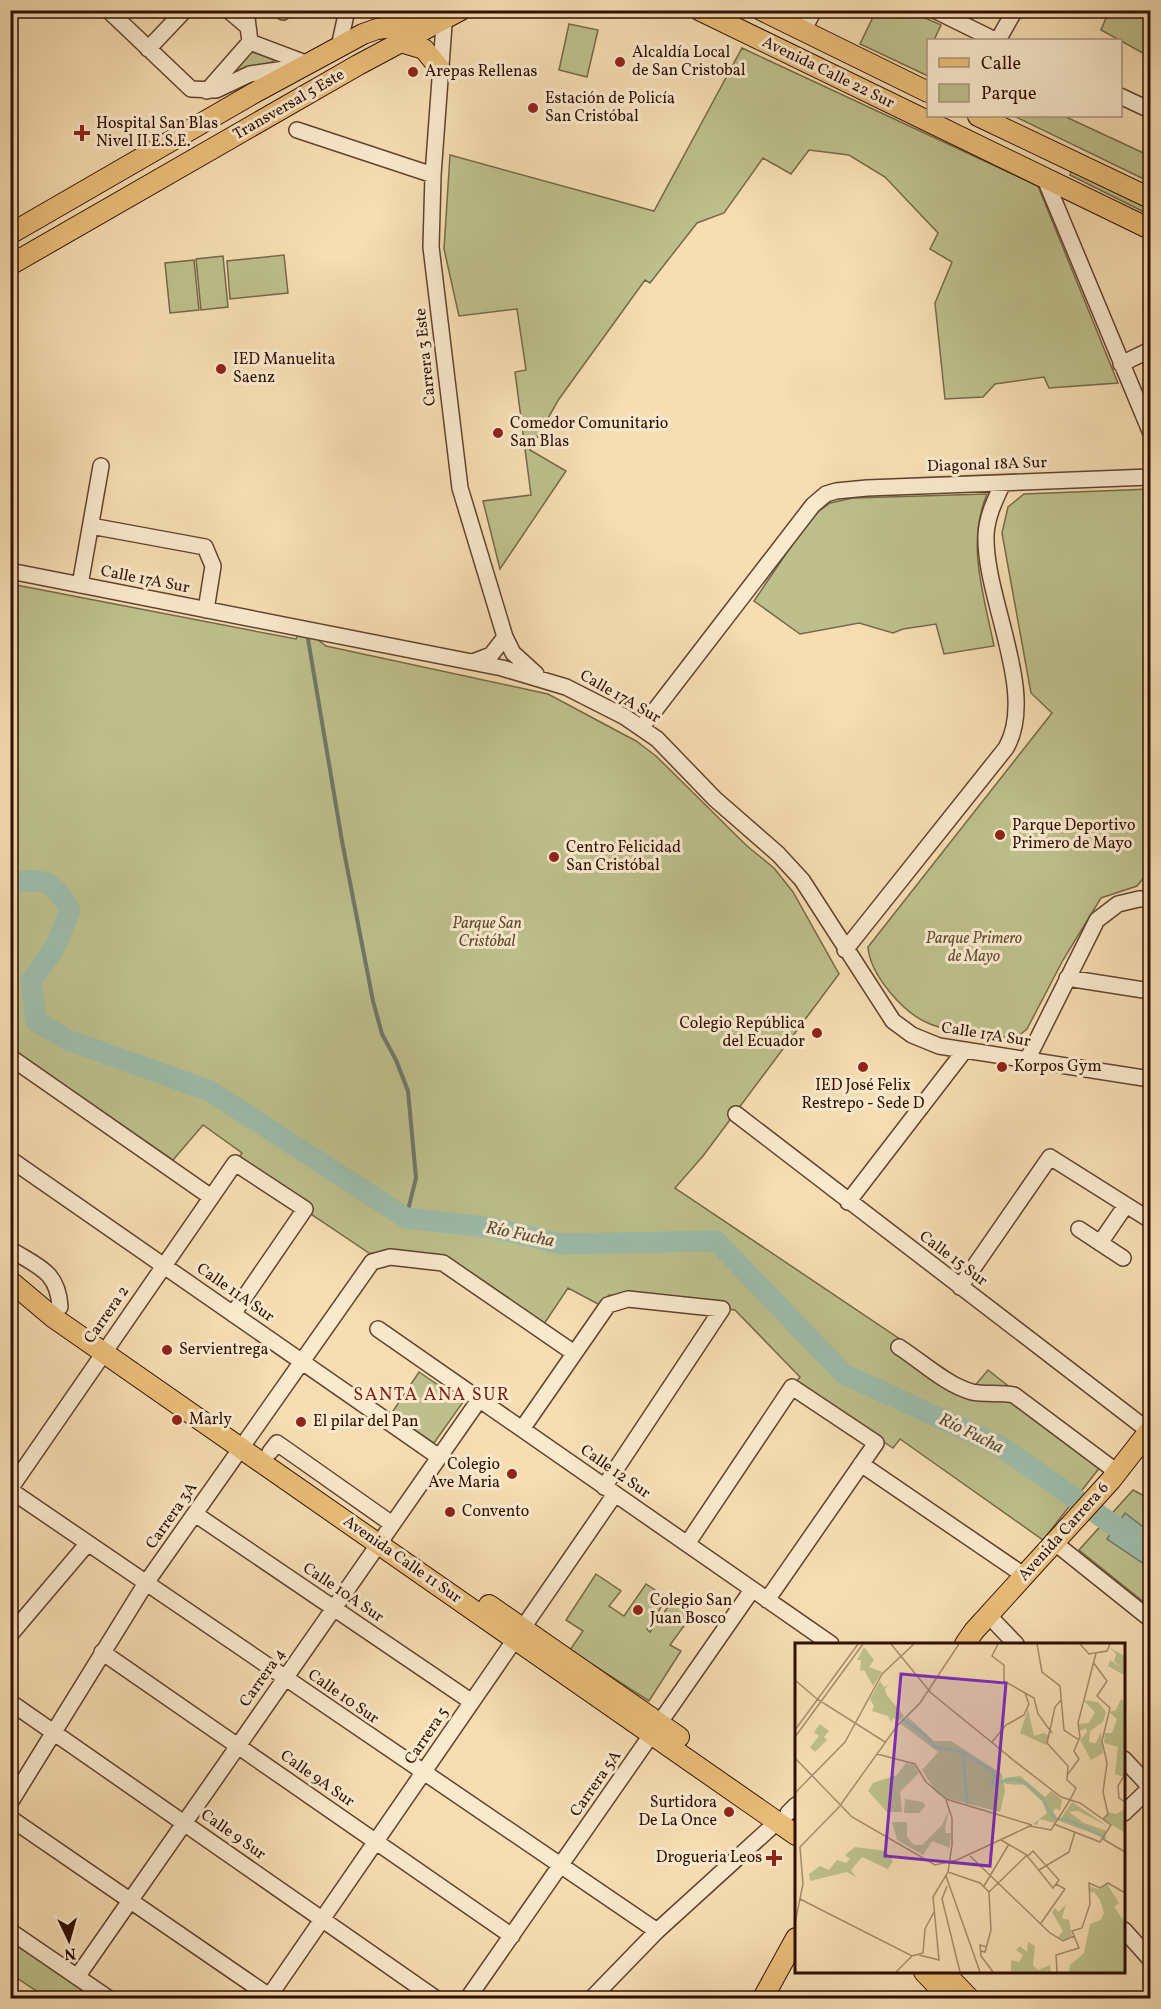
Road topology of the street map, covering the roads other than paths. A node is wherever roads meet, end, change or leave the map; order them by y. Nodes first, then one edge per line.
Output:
1 (108, 10) edge
2 (185, 10) edge
3 (228, 10) edge
4 (246, 10) edge
5 (347, 10) edge
6 (699, 10) edge
7 (761, 10) edge
8 (814, 10) edge
9 (934, 10) edge
10 (1015, 10) edge
11 (446, 12) edge
12 (248, 27) junction
13 (803, 31) junction
14 (994, 39) edge
15 (997, 39) edge
16 (250, 42) junction
17 (400, 42) junction
18 (339, 47) junction
19 (148, 49) junction
20 (305, 65) junction
21 (441, 69) junction
22 (207, 91) junction
23 (927, 92) edge
24 (1122, 97) edge
25 (1150, 110) edge
26 (980, 117) edge
27 (297, 130) dead end
28 (433, 175) junction
29 (1045, 179) junction
30 (1150, 198) edge
31 (1150, 229) edge
32 (10, 234) edge
33 (10, 265) edge
34 (1150, 350) edge
35 (1121, 364) junction
36 (1150, 431) edge
37 (101, 466) dead end
38 (1150, 477) edge
39 (1003, 483) junction
40 (91, 526) junction
41 (10, 571) edge
42 (80, 585) junction
43 (206, 610) junction
44 (505, 637) junction
45 (473, 662) junction
46 (541, 678) junction
47 (642, 727) junction
48 (1150, 899) edge
49 (845, 951) junction
50 (1067, 978) junction
51 (1150, 991) edge
52 (965, 1050) junction
53 (10, 1057) edge
54 (1027, 1060) junction
55 (1150, 1079) edge
56 (736, 1114) dead end
57 (10, 1159) edge
58 (211, 1197) junction
59 (848, 1202) junction
60 (1126, 1205) junction
61 (1150, 1220) edge
62 (1079, 1229) dead end
63 (1100, 1243) junction
64 (10, 1249) edge
65 (1123, 1258) dead end
66 (163, 1265) junction
67 (10, 1280) edge
68 (960, 1287) junction
69 (60, 1307) junction
70 (234, 1314) junction
71 (378, 1329) dead end
72 (106, 1347) junction
73 (899, 1347) dead end
74 (574, 1353) junction
75 (302, 1362) junction
76 (479, 1400) junction
77 (522, 1429) junction
78 (1150, 1431) edge
79 (245, 1443) junction
80 (439, 1457) junction
81 (861, 1464) junction
82 (1117, 1472) junction
83 (10, 1489) edge
84 (610, 1490) junction
85 (195, 1514) junction
86 (386, 1534) junction
87 (88, 1543) junction
88 (1055, 1543) junction
89 (687, 1544) junction
90 (1025, 1576) junction
91 (146, 1583) junction
92 (752, 1590) junction
93 (767, 1600) junction
94 (334, 1608) junction
95 (989, 1616) junction
96 (1150, 1619) edge
97 (519, 1634) junction
98 (10, 1635) edge
99 (967, 1640) edge
100 (830, 1643) edge
101 (1015, 1643) edge
102 (102, 1652) junction
103 (285, 1679) junction
104 (10, 1702) edge
105 (472, 1702) junction
106 (656, 1729) junction
107 (54, 1731) junction
108 (238, 1746) junction
109 (1125, 1760) edge
110 (423, 1773) junction
111 (1150, 1788) edge
112 (10, 1803) edge
113 (1125, 1812) edge
114 (790, 1815) edge
115 (10, 1818) edge
116 (185, 1822) junction
117 (795, 1832) edge
118 (376, 1842) junction
119 (560, 1866) junction
120 (130, 1901) junction
121 (322, 1920) junction
122 (10, 1930) edge
123 (657, 1931) junction
124 (1125, 1931) edge
125 (512, 1936) junction
126 (795, 1940) edge
127 (1150, 1959) edge
128 (927, 1973) edge
129 (77, 1977) junction
130 (946, 1985) edge
131 (599, 1995) edge
132 (108, 1998) edge
133 (270, 1998) edge
134 (435, 1998) edge
135 (468, 1998) edge
136 (763, 1998) edge
137 (969, 1998) edge

1 - 19 street
2 - 19 street
3 - 12 street
4 - 12 street
5 - 18 street
6 - 29 main road, Avenida Calle 22 Sur
7 - 13 main road, Avenida Calle 22 Sur
8 - 13 street
9 - 14 street
10 - 15 street
11 - 17 main road, Transversal 5 Este
11 - 18 main road, Transversal 5 Este
11 - 21 street, Carrera 3 Este
12 - 16 street
13 - 23 main road, Avenida Calle 22 Sur
16 - 20 street
16 - 22 street
17 - 21 main road
17 - 33 main road, Transversal 5 Este
18 - 20 main road, Transversal 5 Este
19 - 22 street
20 - 22 street
20 - 32 main road, Transversal 5 Este
21 - 28 street, Carrera 3 Este
24 - 25 street
26 - 30 main road
27 - 28 street
28 - 44 street, Carrera 3 Este
29 - 31 main road, Avenida Calle 22 Sur
29 - 35 street
34 - 35 street
35 - 36 street
37 - 40 street
38 - 39 street, Diagonal 18A Sur
39 - 47 street, Diagonal 18A Sur
39 - 49 street
40 - 42 street
40 - 43 street
41 - 42 street, Calle 17A Sur
42 - 43 street, Calle 17A Sur
43 - 45 street, Calle 17A Sur
44 - 45 street
44 - 46 street, Carrera 3 Este
45 - 46 street, Calle 17A Sur
46 - 47 street, Calle 17A Sur
47 - 49 street, Calle 17A Sur
48 - 50 street
49 - 52 street, Calle 17A Sur
50 - 51 street
50 - 54 street
52 - 54 street, Calle 17A Sur
52 - 59 street
53 - 58 street
54 - 55 street, Calle 17A Sur
56 - 59 street, Calle 15 Sur
57 - 66 street, Calle 11A Sur
58 - 66 street, Carrera 2
58 - 70 street, Carrera 2
59 - 68 street, Calle 15 Sur
60 - 61 street
60 - 63 street
60 - 68 street
62 - 63 street
63 - 65 street
64 - 69 street
66 - 70 street, Calle 11A Sur
66 - 72 street, Carrera 2
67 - 69 main road, Avenida Calle 11 Sur
67 - 72 main road, Avenida Calle 11 Sur
68 - 78 street, Calle 15 Sur
69 - 72 main road, Avenida Calle 11 Sur
70 - 75 street, Calle 11A Sur
71 - 76 street, Calle 12 Sur
72 - 79 main road, Avenida Calle 11 Sur
72 - 83 street, Carrera 2
73 - 82 street
74 - 75 street, Carrera 3A
74 - 77 street
74 - 84 street, Carrera 5
75 - 79 street, Carrera 3A
75 - 80 street, Calle 11A Sur
76 - 77 street, Calle 12 Sur
76 - 80 street, Carrera 4
77 - 84 street, Calle 12 Sur
78 - 82 main road, Avenida Carrera 6
79 - 85 street, Carrera 3A
79 - 86 main road, Avenida Calle 11 Sur
79 - 86 main road, Avenida Calle 11 Sur
80 - 86 street, Carrera 4
81 - 89 street
81 - 90 street
81 - 93 street
82 - 88 main road, Avenida Carrera 6
83 - 87 street, Calle 10 Sur
84 - 89 street, Calle 12 Sur
84 - 97 street, Carrera 5
85 - 91 street, Carrera 3A
85 - 94 street, Calle 10A Sur
86 - 94 street, Carrera 4
86 - 97 main road, Avenida Calle 11 Sur
87 - 91 street, Calle 10 Sur
87 - 98 street
88 - 90 main road, Avenida Carrera 6
88 - 96 street
89 - 92 street, Calle 12 Sur
90 - 95 main road, Avenida Carrera 6
91 - 102 street, Carrera 3A
91 - 103 street, Calle 10 Sur
92 - 93 street, Calle 12 Sur
92 - 106 street, Carrera 5A
93 - 100 street, Calle 12 Sur
94 - 103 street, Carrera 4
94 - 105 street, Calle 10A Sur
95 - 99 main road, Avenida Carrera 6
95 - 101 street
97 - 105 street, Carrera 5
97 - 106 main road, Avenida Calle 11 Sur
102 - 107 street, Carrera 3A
102 - 108 street, Calle 9A Sur
103 - 108 street, Carrera 4
103 - 110 street, Calle 10 Sur
104 - 107 street, Calle 9 Sur
105 - 110 street, Carrera 5
106 - 114 main road, Avenida Calle 11 Sur
106 - 119 street, Carrera 5A
107 - 112 street, Carrera 3A
107 - 116 street, Calle 9 Sur
108 - 116 street, Carrera 4
108 - 118 street, Calle 9A Sur
109 - 111 street
110 - 118 street, Carrera 5
110 - 119 street, Calle 10 Sur
111 - 113 street
114 - 117 main road, Avenida Calle 11 Sur
114 - 123 street
115 - 120 street
116 - 120 street, Carrera 4
116 - 121 street, Calle 9 Sur
118 - 121 street, Carrera 5
118 - 125 street, Calle 9A Sur
119 - 123 street, Calle 10 Sur
119 - 125 street, Carrera 5A
120 - 129 street, Carrera 4
120 - 133 street
121 - 133 street, Carrera 5
121 - 134 street, Calle 9 Sur
122 - 129 street
123 - 131 street
124 - 127 street
125 - 135 street, Carrera 5A
126 - 136 main road
128 - 130 main road
129 - 132 street
130 - 137 main road

